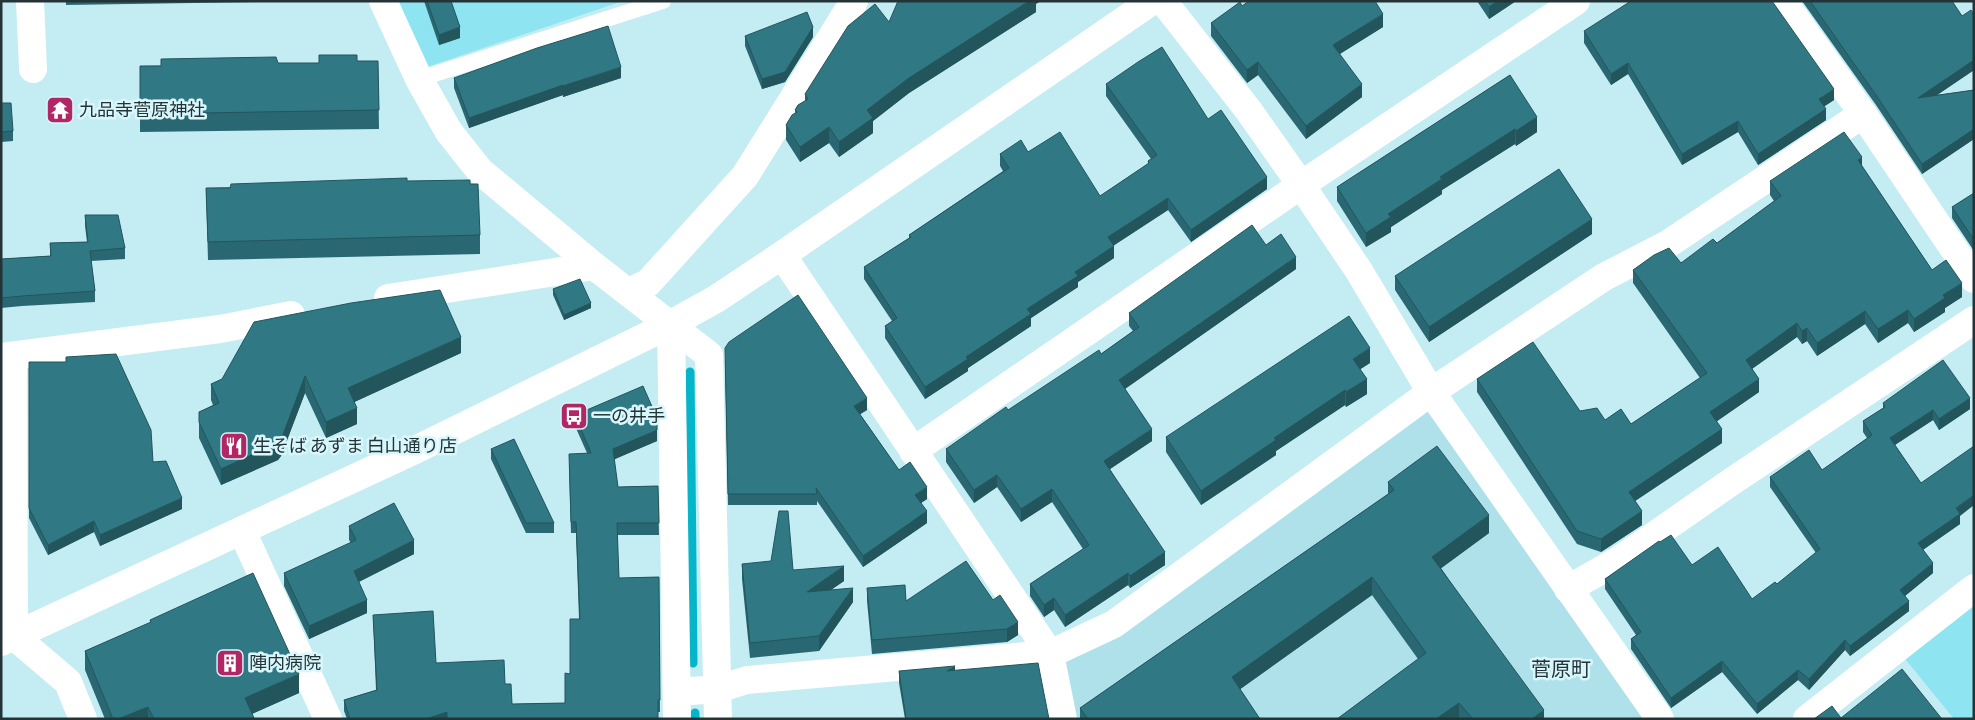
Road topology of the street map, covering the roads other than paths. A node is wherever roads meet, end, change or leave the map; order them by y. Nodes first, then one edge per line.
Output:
1 (30, 1) edge
2 (383, 1) edge
3 (663, 1) edge
4 (854, 1) edge
5 (1152, 1) edge
6 (1163, 1) edge
7 (1576, 1) edge
8 (1783, 1) edge
9 (33, 70) dead end
10 (419, 79) junction
11 (1863, 114) junction
12 (1301, 185) junction
13 (782, 255) junction
14 (594, 266) junction
15 (1974, 279) edge
16 (630, 292) junction
17 (368, 301) edge
18 (318, 310) edge
19 (1974, 320) edge
20 (671, 324) junction
21 (7, 357) edge
22 (1431, 392) junction
23 (913, 451) junction
24 (242, 531) junction
25 (1974, 588) edge
26 (1568, 589) junction
27 (8, 639) edge
28 (1050, 654) junction
29 (718, 689) junction
30 (677, 692) junction
31 (83, 719) edge
32 (328, 719) edge
33 (677, 719) edge
34 (718, 719) edge
35 (1062, 719) edge
36 (1660, 719) edge
37 (1807, 719) edge

1 - 9 street
2 - 10 street
3 - 10 lane
4 - 16 street
5 - 13 street
6 - 12 street
7 - 12 street
8 - 11 street
10 - 14 street
11 - 15 street
11 - 22 street
12 - 22 street
12 - 23 street
13 - 20 street
13 - 23 street
14 - 16 street
14 - 17 street
16 - 20 street
18 - 21 street
19 - 26 street
20 - 24 street
20 - 29 street
20 - 30 street
21 - 27 street
22 - 26 street
22 - 28 street
23 - 28 street
24 - 27 street
24 - 32 street
25 - 37 street
26 - 36 street
27 - 31 street
28 - 29 street
28 - 35 street
29 - 30 street
29 - 34 street
30 - 33 street

